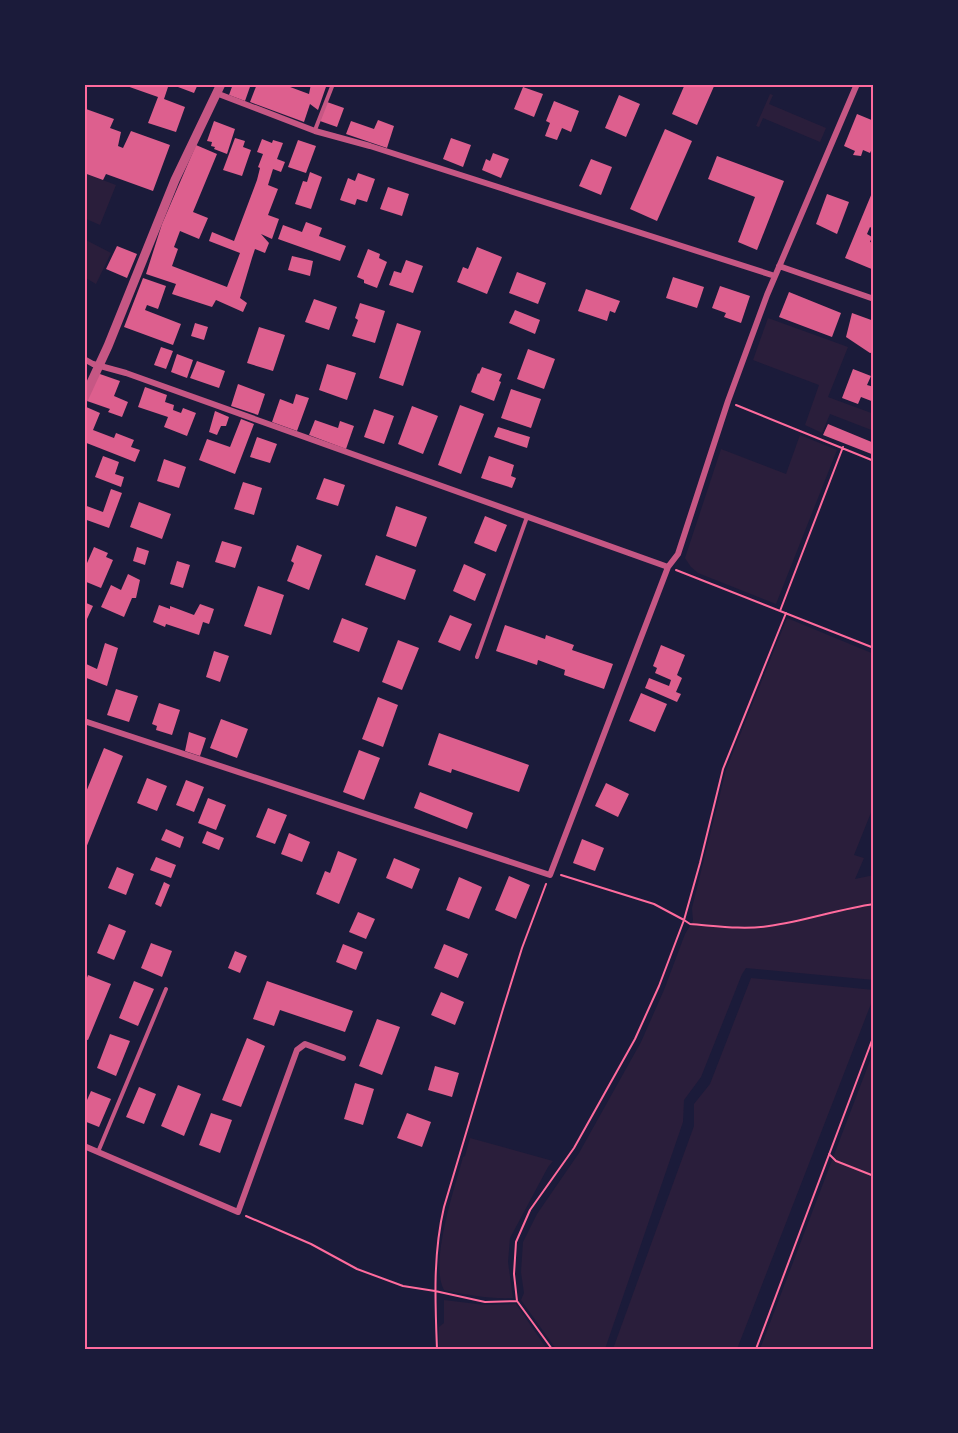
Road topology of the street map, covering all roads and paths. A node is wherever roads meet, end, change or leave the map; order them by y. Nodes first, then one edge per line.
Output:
1 (333, 84) edge
2 (857, 84) edge
3 (219, 89) edge
4 (315, 131) junction
5 (779, 266) junction
6 (775, 276) junction
7 (874, 299) edge
8 (84, 359) edge
9 (99, 365) junction
10 (84, 398) edge
11 (728, 401) junction
12 (843, 447) junction
13 (874, 461) edge
14 (527, 516) junction
15 (668, 567) junction
16 (780, 611) junction
17 (786, 613) junction
18 (874, 648) edge
19 (477, 657) dead end
20 (84, 721) edge
21 (550, 875) junction
22 (874, 904) edge
23 (684, 920) junction
24 (166, 989) dead end
25 (874, 1035) edge
26 (344, 1058) dead end
27 (84, 1146) edge
28 (98, 1152) junction
29 (829, 1154) junction
30 (874, 1176) edge
31 (238, 1212) junction
32 (435, 1291) junction
33 (517, 1301) junction
34 (437, 1349) edge
35 (552, 1349) edge
36 (756, 1349) edge

1 - 4 lane
2 - 5 street
3 - 4 street
3 - 9 street
4 - 6 street
5 - 6 street
5 - 7 street
6 - 11 street
8 - 9 street
9 - 10 street
9 - 14 street
11 - 12 path
11 - 15 street
12 - 13 path
12 - 16 path
14 - 15 street
14 - 19 lane
15 - 16 path
15 - 21 street
16 - 17 path
17 - 18 path
17 - 23 path
20 - 21 street
21 - 23 path
21 - 32 path
22 - 23 path
23 - 33 path
24 - 28 lane
25 - 29 path
26 - 31 street
27 - 28 street
28 - 31 street
29 - 30 path
29 - 36 path
31 - 32 path
32 - 33 path
32 - 34 path
33 - 35 path

